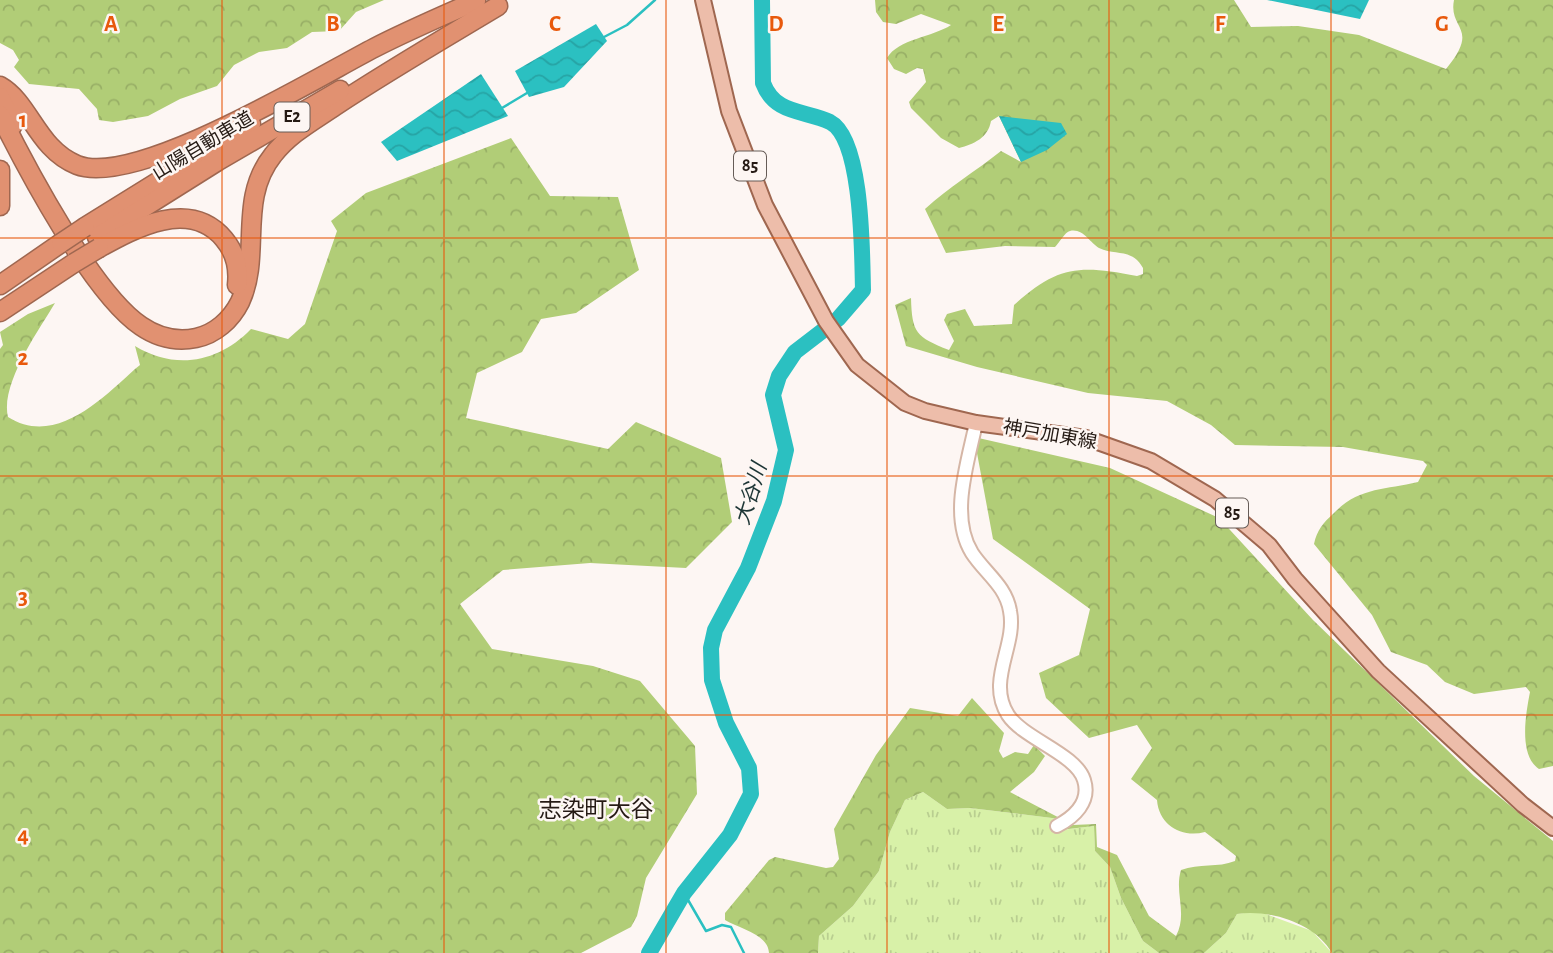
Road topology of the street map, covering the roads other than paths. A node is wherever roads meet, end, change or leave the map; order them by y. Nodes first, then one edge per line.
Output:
1 (476, 0) edge
2 (704, 0) edge
3 (504, 3) edge
4 (0, 86) edge
5 (0, 97) edge
6 (0, 116) edge
7 (0, 170) edge
8 (0, 206) edge
9 (92, 238) junction
10 (68, 254) junction
11 (0, 285) edge
12 (0, 303) edge
13 (0, 312) edge
14 (976, 423) junction
15 (1058, 826) dead end
16 (1553, 828) edge

1 - 4 highway
1 - 9 highway, 山陽自動車道 / E2
2 - 14 main road, 神戸加東線 / 85
3 - 6 highway
3 - 9 highway, 山陽自動車道 / E2
5 - 9 highway
7 - 8 highway
9 - 10 highway, 山陽自動車道 / E2, bridge
9 - 10 highway, bridge
10 - 11 highway, 山陽自動車道 / E2
10 - 12 highway, 山陽自動車道 / E2
10 - 13 highway
14 - 15 street
14 - 16 main road, 神戸加東線 / 85

